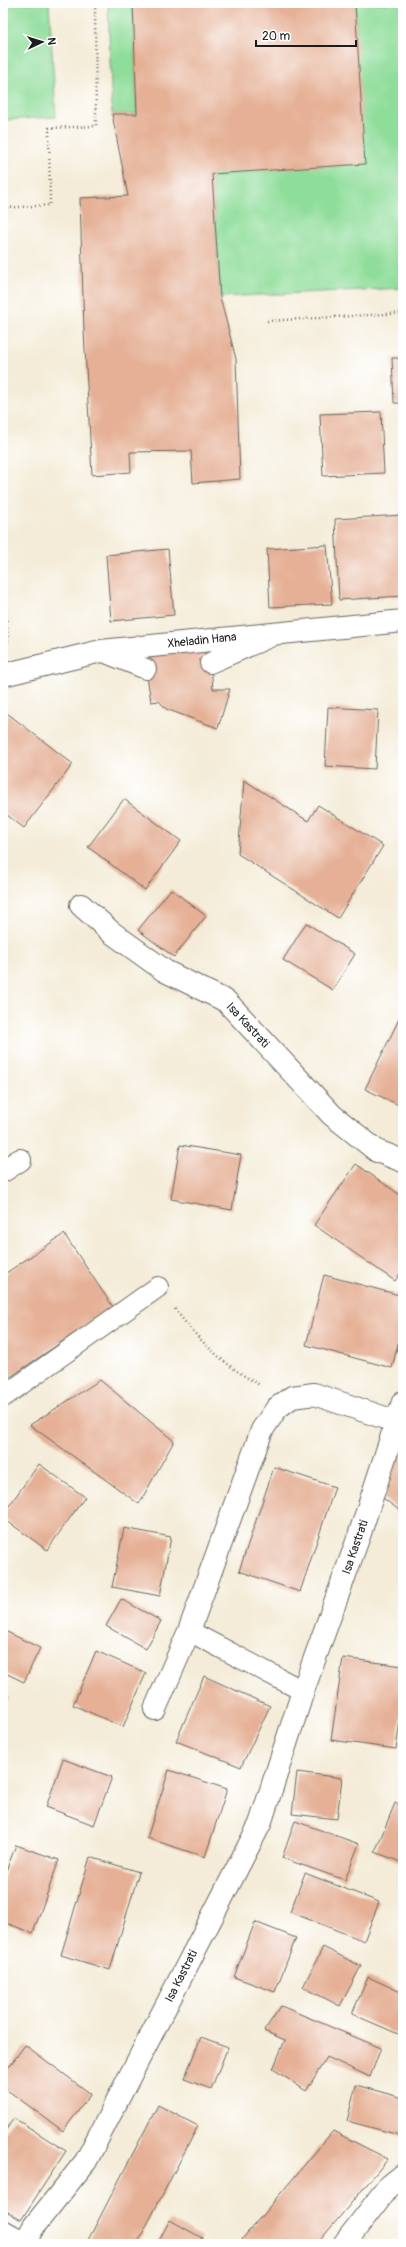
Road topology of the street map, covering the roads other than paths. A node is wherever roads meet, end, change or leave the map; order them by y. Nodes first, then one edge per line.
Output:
1 (403, 621) edge
2 (282, 632) junction
3 (101, 651) junction
4 (210, 663) dead end
5 (146, 669) dead end
6 (6, 675) edge
7 (81, 905) dead end
8 (403, 1161) edge
9 (158, 1287) road end
10 (3, 1397) edge
11 (400, 1412) edge
12 (189, 1631) junction
13 (303, 1690) junction
14 (155, 1709) dead end
15 (403, 2175) edge
16 (3, 2231) edge
17 (24, 2243) edge
18 (344, 2244) edge

1 - 2 street, Xheladin Hana
2 - 3 street, Xheladin Hana
2 - 4 lane
3 - 5 lane
3 - 6 street, Xheladin Hana
7 - 8 street, Isa Kastrati
9 - 10 lane
11 - 12 street
11 - 13 street, Isa Kastrati
12 - 13 lane
12 - 14 street
13 - 17 street, Isa Kastrati
15 - 18 street
16 - 17 street, Isa Kastrati

